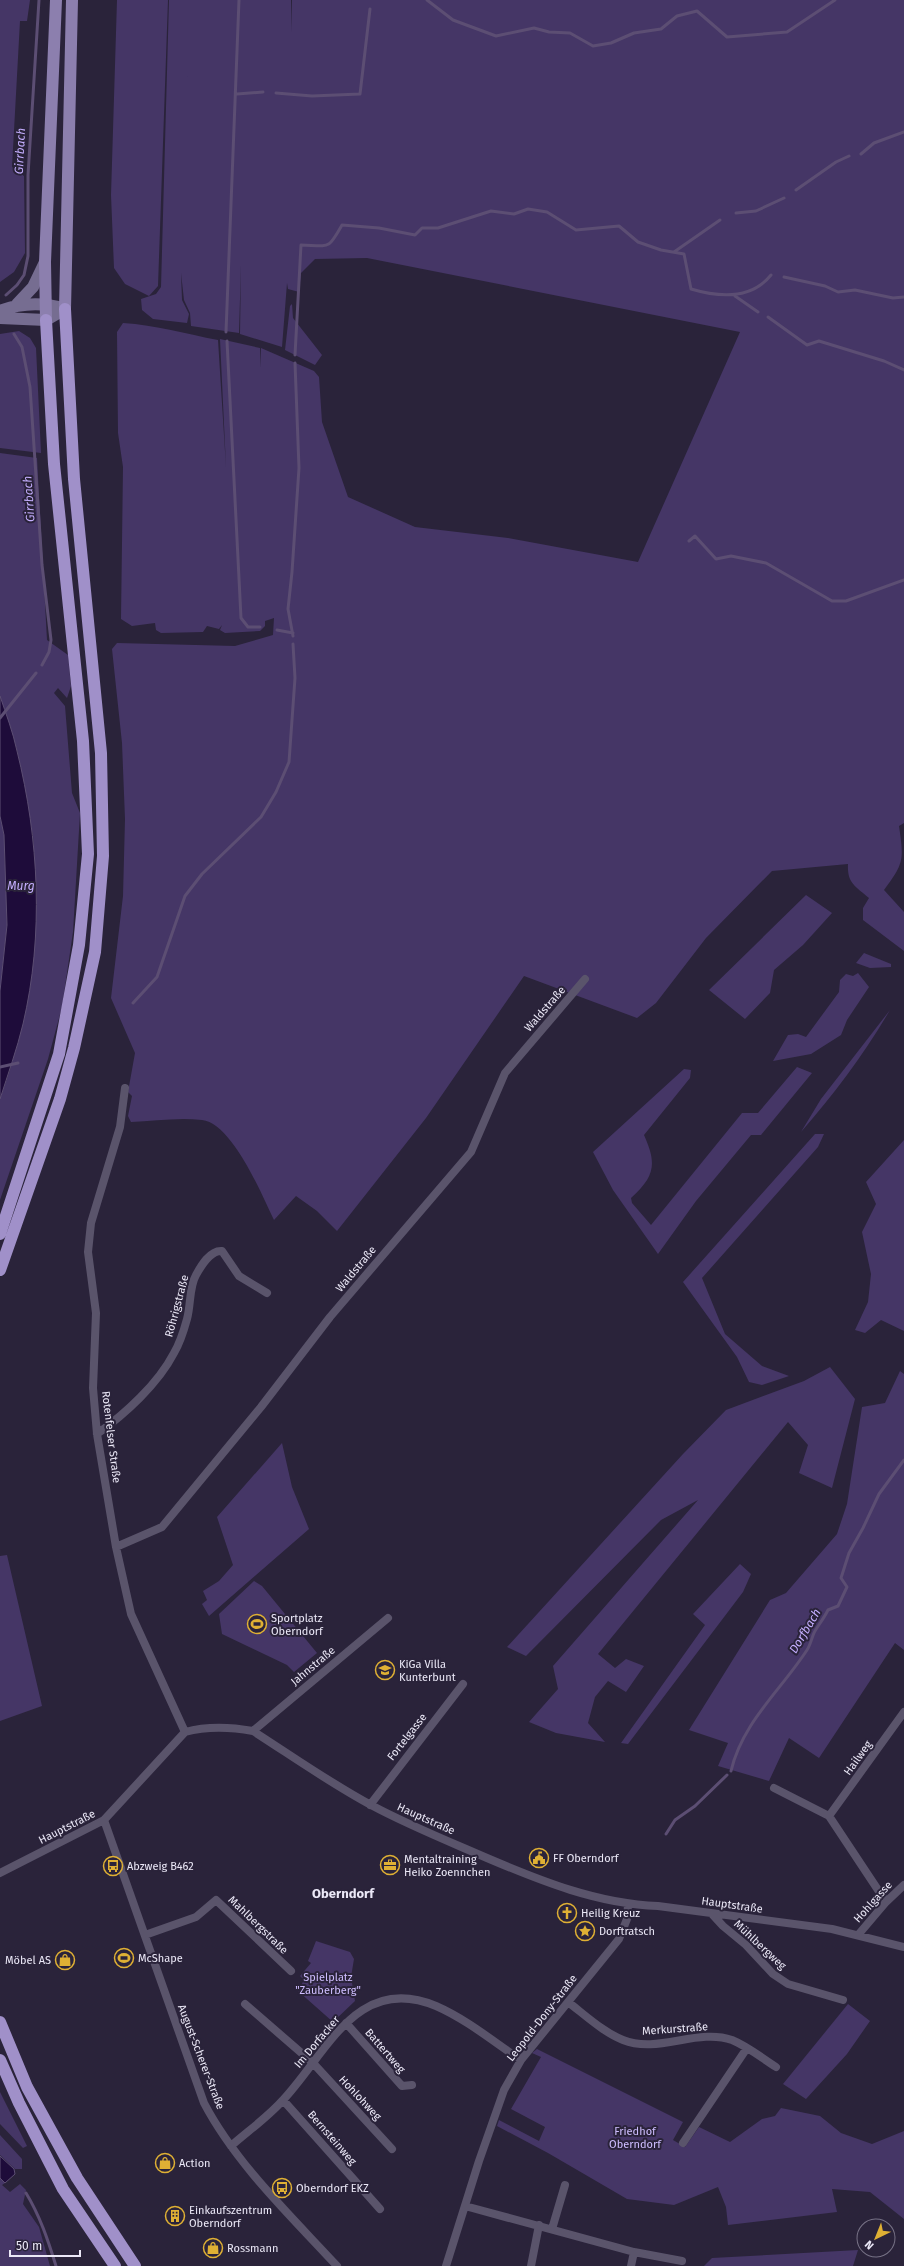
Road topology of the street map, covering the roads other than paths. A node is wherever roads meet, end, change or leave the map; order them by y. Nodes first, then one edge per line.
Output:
1 (56, 0) edge
2 (72, 0) edge
3 (45, 262) junction
4 (18, 304) junction
5 (46, 305) junction
6 (65, 309) junction
7 (0, 311) edge
8 (0, 318) edge
9 (46, 320) junction
10 (585, 979) dead end
11 (125, 1088) dead end
12 (0, 1234) edge
13 (0, 1270) edge
14 (267, 1293) dead end
15 (97, 1434) junction
16 (116, 1547) junction
17 (388, 1618) dead end
18 (463, 1684) dead end
19 (904, 1712) edge
20 (253, 1731) junction
21 (185, 1732) junction
22 (774, 1788) dead end
23 (370, 1805) junction
24 (829, 1816) junction
25 (104, 1820) junction
26 (0, 1873) edge
27 (904, 1885) edge
28 (886, 1902) junction
29 (628, 1905) junction
30 (712, 1914) junction
31 (145, 1935) junction
32 (858, 1935) junction
33 (904, 1947) edge
34 (291, 1971) dead end
35 (843, 2000) dead end
36 (568, 2002) junction
37 (245, 2004) dead end
38 (0, 2022) edge
39 (346, 2023) junction
40 (747, 2048) junction
41 (0, 2060) edge
42 (521, 2060) junction
43 (313, 2063) junction
44 (776, 2067) dead end
45 (412, 2084) dead end
46 (283, 2100) junction
47 (684, 2143) dead end
48 (231, 2146) junction
49 (392, 2149) dead end
50 (565, 2185) dead end
51 (465, 2206) junction
52 (380, 2209) dead end
53 (539, 2226) junction
54 (552, 2229) junction
55 (634, 2252) junction
56 (682, 2261) dead end
57 (115, 2266) edge
58 (135, 2266) edge
59 (337, 2266) edge
60 (446, 2266) edge
61 (531, 2266) edge
62 (631, 2266) edge

1 - 3 main road
2 - 6 main road
3 - 4 street
3 - 5 main road
4 - 5 street
4 - 7 street
5 - 6 street
5 - 9 main road
6 - 9 street
6 - 13 highway
8 - 9 street
9 - 12 highway
10 - 16 street, Waldstraße
11 - 15 street, Rotenfelser Straße
14 - 15 street, Röhrigstraße
15 - 16 street, Rotenfelser Straße
16 - 21 street, Rotenfelser Straße
17 - 20 street, Jahnstraße
18 - 23 street, Fortelgasse
19 - 24 street, Hailweg
20 - 21 street, Hauptstraße
20 - 23 street, Hauptstraße
21 - 25 street, Hauptstraße
22 - 24 street
23 - 29 street, Hauptstraße
24 - 28 street
25 - 26 street, Hauptstraße
25 - 31 street, August-Scherer-Straße
27 - 28 street, Hohlgasse
28 - 32 street, Hohlgasse
29 - 30 street, Hauptstraße
29 - 36 street, Leopold-Dony-Straße
30 - 32 street, Hauptstraße
30 - 35 street, Mühlbergweg
31 - 34 street, Mahlbergstraße
31 - 48 street, August-Scherer-Straße
32 - 33 street, Hauptstraße
36 - 40 street, Merkurstraße
36 - 42 street, Leopold-Dony-Straße
37 - 43 street, Hohlohweg
38 - 58 highway
39 - 42 street, Im Dorfacker
39 - 43 street, Im Dorfacker
39 - 45 street, Battertweg
40 - 44 street, Merkurstraße
40 - 47 street
41 - 57 highway
42 - 51 street, Leopold-Dony-Straße
43 - 46 street, Im Dorfacker
43 - 49 street, Hohlohweg
46 - 48 street, Im Dorfacker
46 - 52 street, Bernsteinweg
48 - 59 street, August-Scherer-Straße
50 - 54 street
51 - 53 street
51 - 60 street, Leopold-Dony-Straße
53 - 54 street
53 - 61 street
54 - 55 street
55 - 56 street
55 - 62 street

